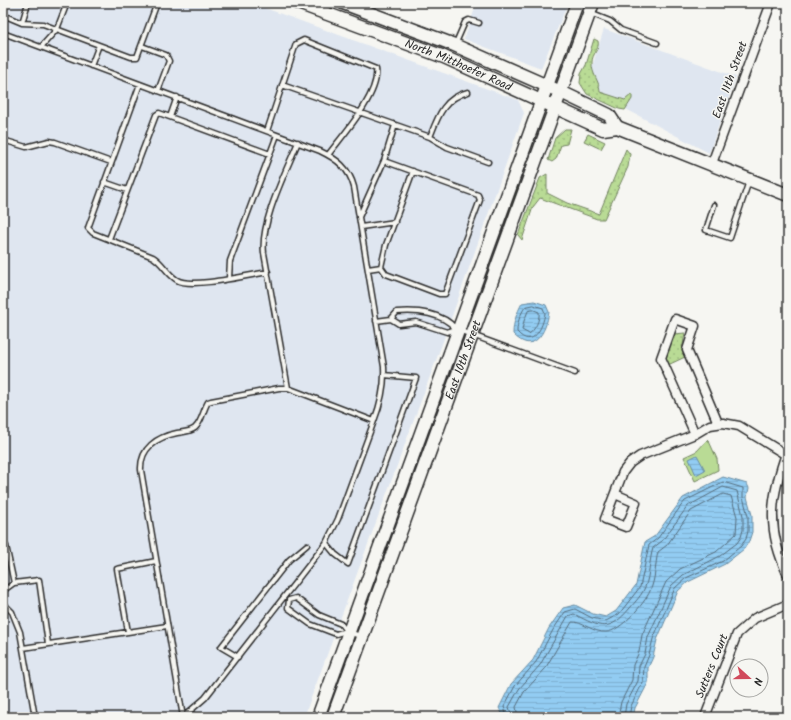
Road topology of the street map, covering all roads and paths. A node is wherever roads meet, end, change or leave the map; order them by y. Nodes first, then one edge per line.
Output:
1 (28, 3) edge
2 (67, 3) edge
3 (157, 3) edge
4 (298, 3) edge
5 (343, 3) edge
6 (577, 3) edge
7 (771, 3) edge
8 (592, 8) edge
9 (3, 16) edge
10 (22, 23) junction
11 (479, 23) dead end
12 (57, 30) junction
13 (3, 33) edge
14 (406, 43) junction
15 (656, 43) dead end
16 (99, 45) junction
17 (455, 45) junction
18 (142, 46) junction
19 (41, 47) junction
20 (91, 66) junction
21 (140, 84) junction
22 (282, 85) junction
23 (546, 86) junction
24 (158, 90) junction
25 (468, 92) dead end
26 (561, 92) junction
27 (177, 98) junction
28 (541, 101) junction
29 (213, 104) dead end
30 (555, 108) junction
31 (210, 110) junction
32 (361, 112) junction
33 (170, 117) junction
34 (395, 125) junction
35 (617, 127) junction
36 (266, 131) junction
37 (278, 135) junction
38 (430, 137) junction
39 (3, 140) edge
40 (298, 142) junction
41 (270, 154) junction
42 (328, 155) junction
43 (384, 161) junction
44 (111, 162) junction
45 (488, 162) dead end
46 (711, 166) junction
47 (413, 172) junction
48 (749, 180) junction
49 (104, 182) junction
50 (128, 190) junction
51 (788, 195) edge
52 (714, 205) dead end
53 (359, 217) junction
54 (395, 222) junction
55 (360, 227) junction
56 (109, 239) junction
57 (381, 267) junction
58 (368, 269) junction
59 (268, 272) junction
60 (229, 278) junction
61 (391, 319) junction
62 (376, 321) junction
63 (457, 330) junction
64 (472, 335) junction
65 (575, 372) dead end
66 (384, 376) junction
67 (288, 388) junction
68 (374, 421) junction
69 (718, 423) junction
70 (695, 434) junction
71 (787, 453) edge
72 (615, 494) dead end
73 (326, 543) junction
74 (307, 545) dead end
75 (3, 546) edge
76 (156, 561) junction
77 (788, 574) edge
78 (14, 583) junction
79 (3, 591) edge
80 (285, 597) junction
81 (289, 600) junction
82 (3, 603) edge
83 (788, 604) edge
84 (167, 626) junction
85 (347, 631) junction
86 (128, 632) junction
87 (362, 637) junction
88 (48, 644) junction
89 (23, 648) junction
90 (238, 657) junction
91 (35, 717) edge
92 (318, 717) edge
93 (333, 717) edge
94 (705, 717) edge

1 - 10 lane
2 - 12 lane
3 - 18 lane
4 - 14 main road, North Mitthoefer Road
5 - 17 main road, North Mitthoefer Road
6 - 23 main road, East 10th Street
7 - 46 street, East 11th Street
8 - 15 lane
8 - 26 main road, East 10th Street
9 - 10 lane
10 - 12 lane
11 - 17 lane
12 - 16 lane
12 - 19 lane
13 - 19 lane
14 - 17 main road
14 - 28 main road, North Mitthoefer Road
16 - 18 lane
16 - 20 lane
17 - 23 main road, North Mitthoefer Road
18 - 24 lane
19 - 20 lane
20 - 21 lane
21 - 24 lane
21 - 44 lane
22 - 32 lane
22 - 32 lane
22 - 36 lane
23 - 26 main road, North Mitthoefer Road
23 - 28 main road, East 10th Street
24 - 27 lane
25 - 38 lane
26 - 30 main road, East 10th Street
26 - 35 main road, North Mitthoefer Road
27 - 31 lane
27 - 33 lane
28 - 30 main road, North Mitthoefer Road
28 - 63 main road, East 10th Street
29 - 31 lane
30 - 35 main road, North Mitthoefer Road
30 - 64 main road, East 10th Street
31 - 36 lane
32 - 34 lane
32 - 42 lane
33 - 41 lane
33 - 50 lane
34 - 38 lane
34 - 43 lane
35 - 46 main road, North Mitthoefer Road
36 - 37 lane
37 - 40 lane
37 - 41 lane
38 - 45 lane
39 - 44 lane
40 - 42 lane
40 - 59 lane
41 - 60 lane
42 - 53 lane
43 - 47 lane
43 - 53 lane
44 - 49 lane
46 - 48 main road, North Mitthoefer Road
47 - 54 lane
47 - 57 lane
48 - 51 main road, North Mitthoefer Road
48 - 52 lane
49 - 50 lane
49 - 56 lane
50 - 56 lane
53 - 55 lane
54 - 55 lane
54 - 57 lane
55 - 58 lane
56 - 60 lane
57 - 58 lane
58 - 62 lane
59 - 60 lane
59 - 67 lane
61 - 62 lane
61 - 63 lane
61 - 63 lane
62 - 66 lane
63 - 64 lane
63 - 85 main road, East 10th Street
64 - 65 lane
64 - 87 main road, East 10th Street
66 - 68 lane
66 - 73 lane
67 - 68 lane
67 - 76 lane
68 - 73 lane
69 - 70 street
69 - 70 street
69 - 71 street
70 - 72 street
71 - 77 street
73 - 80 lane
74 - 90 lane
75 - 78 lane
76 - 84 lane
76 - 86 lane
78 - 79 lane
78 - 88 lane
80 - 81 lane
80 - 90 lane
81 - 85 lane
81 - 85 lane
82 - 89 lane
83 - 94 street, Sutters Court
84 - 86 lane
84 - 90 lane
85 - 87 lane
85 - 92 main road, East 10th Street
86 - 88 lane
87 - 93 main road, East 10th Street
88 - 89 lane
89 - 91 lane

